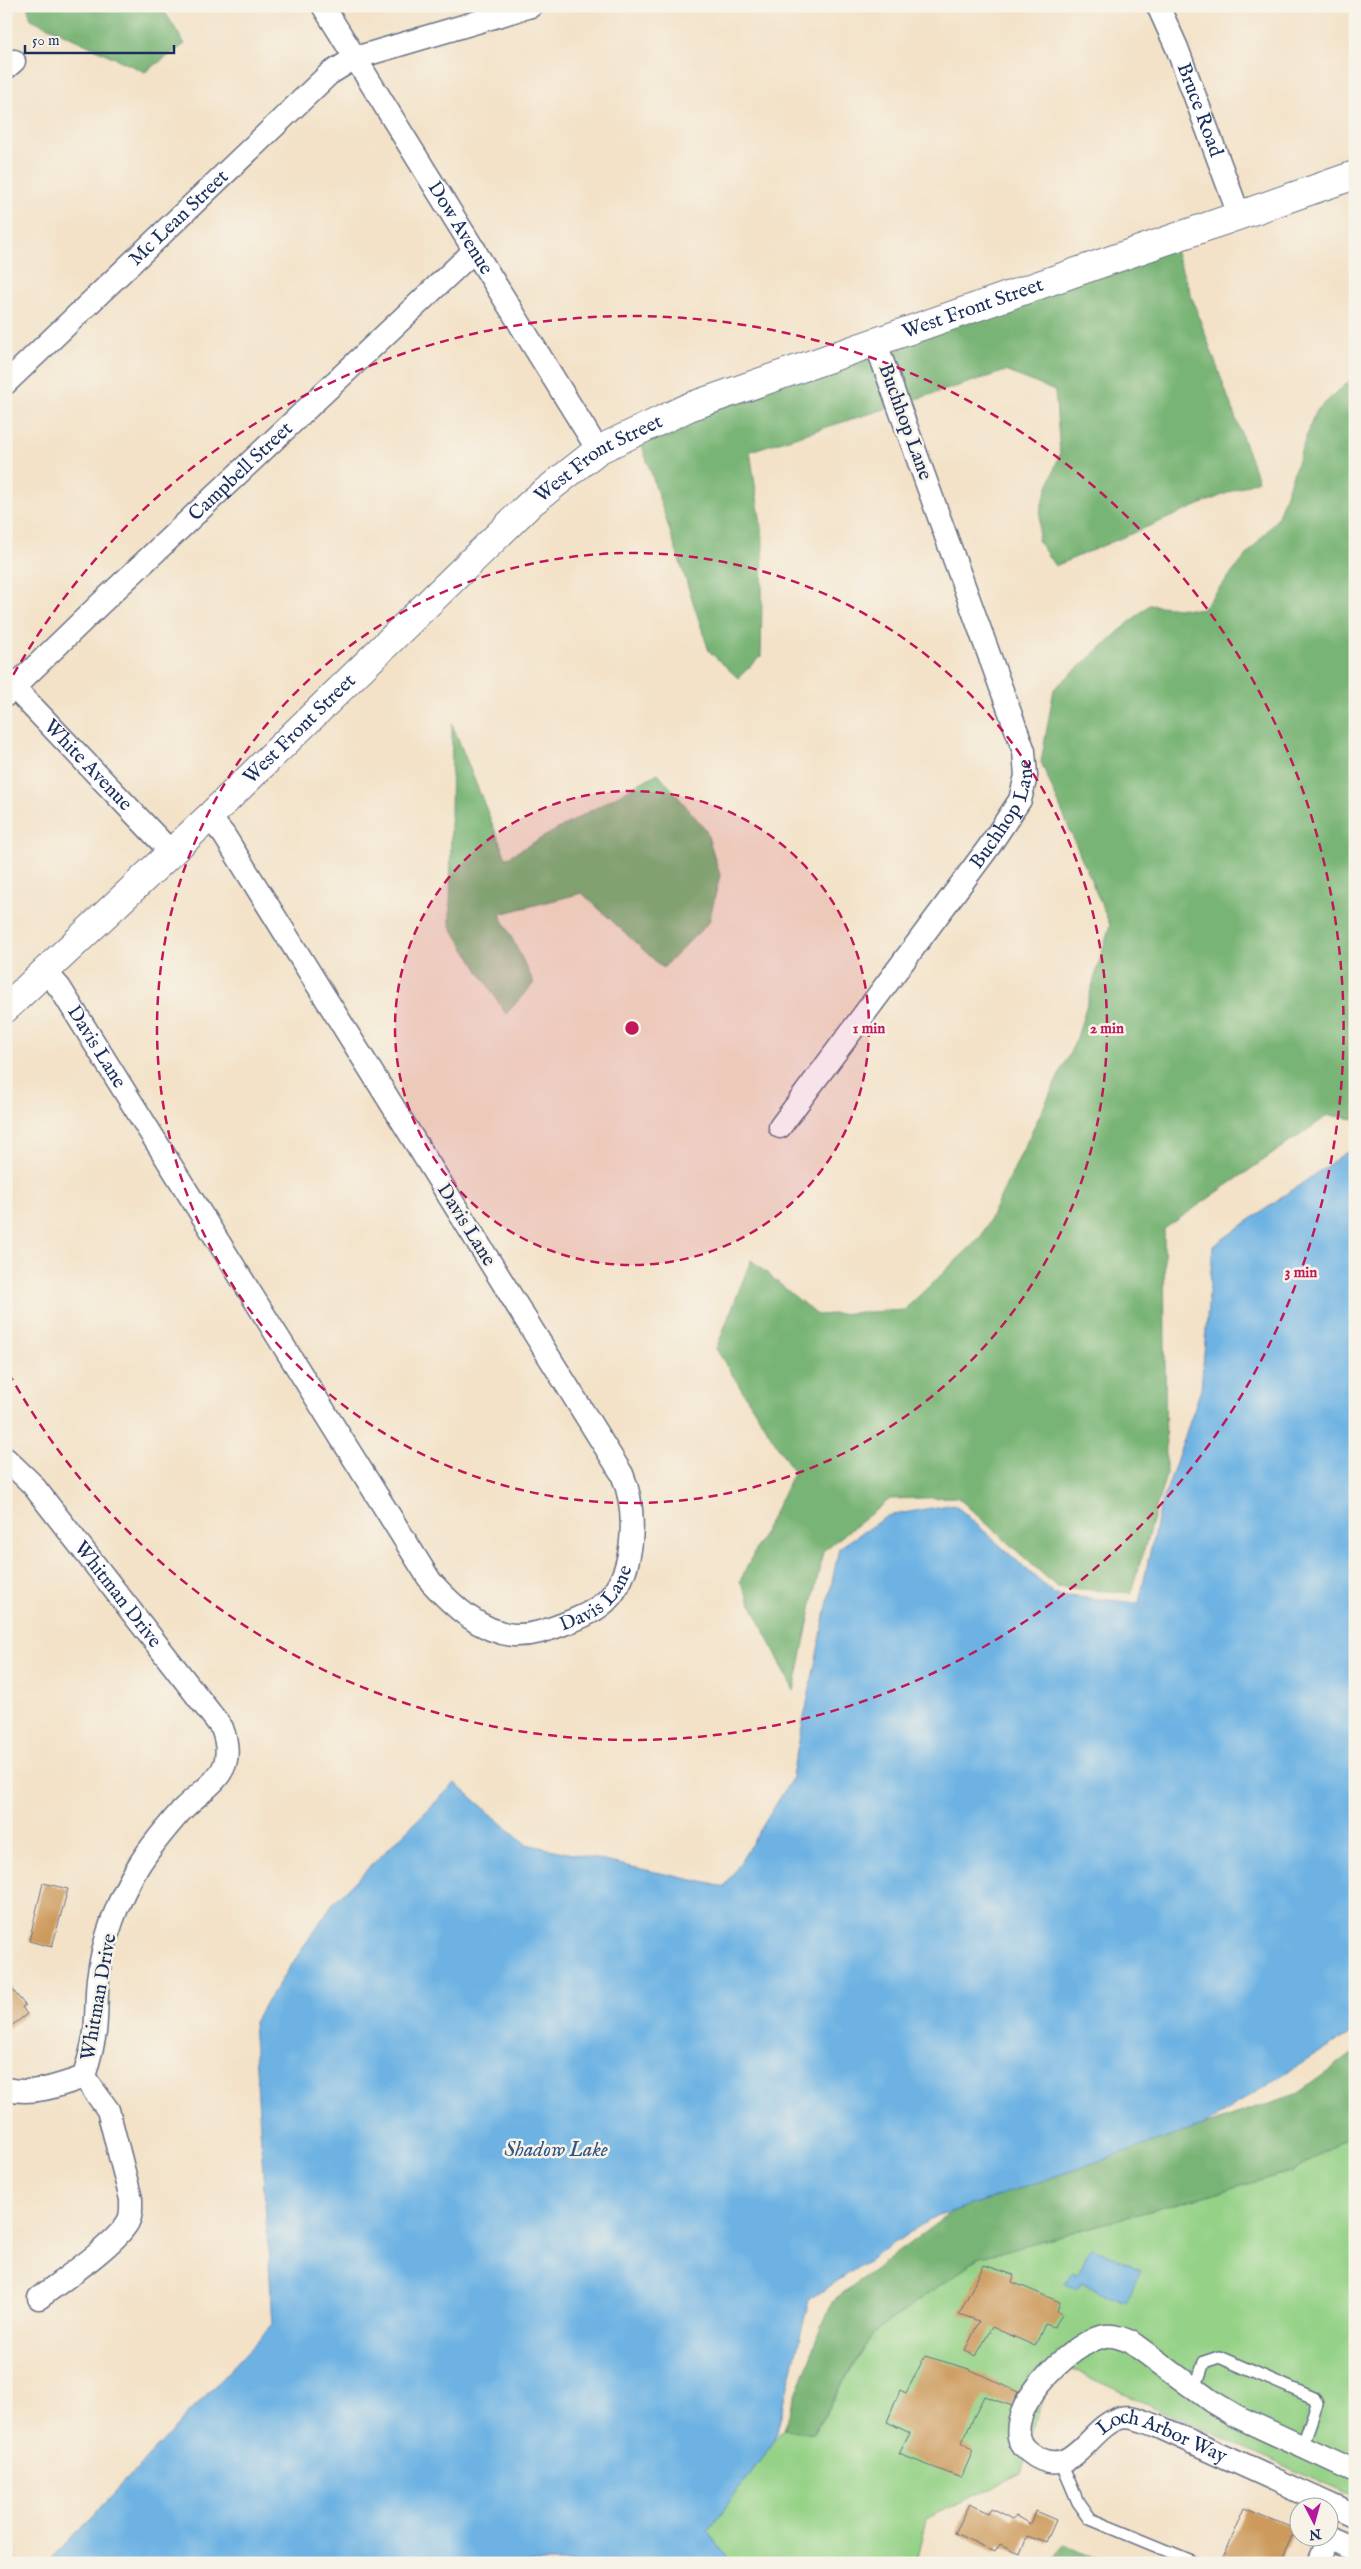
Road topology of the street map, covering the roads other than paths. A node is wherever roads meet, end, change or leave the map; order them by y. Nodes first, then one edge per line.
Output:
1 (324, 6) edge
2 (531, 6) edge
3 (1158, 6) edge
4 (355, 58) junction
5 (1355, 175) edge
6 (1239, 215) junction
7 (475, 250) junction
8 (875, 342) junction
9 (6, 383) edge
10 (598, 450) junction
11 (9, 687) edge
12 (209, 817) junction
13 (170, 851) junction
14 (45, 971) junction
15 (6, 1008) edge
16 (780, 1127) dead end
17 (6, 1459) edge
18 (84, 2077) junction
19 (6, 2089) edge
20 (39, 2298) dead end
21 (1195, 2389) junction
22 (1302, 2447) junction
23 (1061, 2462) junction
24 (1355, 2471) edge
25 (1347, 2512) edge
26 (1338, 2523) edge
27 (1338, 2541) edge
28 (1324, 2546) edge
29 (1355, 2549) edge
30 (1192, 2562) dead end
31 (1317, 2563) edge

1 - 4 street, Dow Avenue
2 - 4 street, Mc Lean Street
3 - 6 street, Bruce Road
4 - 7 street, Dow Avenue
4 - 9 street, Mc Lean Street
5 - 6 street, West Front Street
6 - 8 street, West Front Street
7 - 10 street, Dow Avenue
7 - 11 street, Campbell Street
8 - 10 street, West Front Street
8 - 16 street, Buchhop Lane
10 - 12 street, West Front Street
11 - 13 street, White Avenue
12 - 13 street, West Front Street
12 - 14 street, Davis Lane
13 - 14 street, West Front Street
14 - 15 street, West Front Street
17 - 18 street, Whitman Drive
18 - 19 street
18 - 20 street, Whitman Drive
21 - 22 street, Loch Arbor Way
21 - 22 lane
21 - 23 street, Loch Arbor Way
22 - 24 street, Loch Arbor Way
23 - 25 street, Loch Arbor Way
23 - 30 lane
25 - 26 street
27 - 29 street
28 - 31 street

